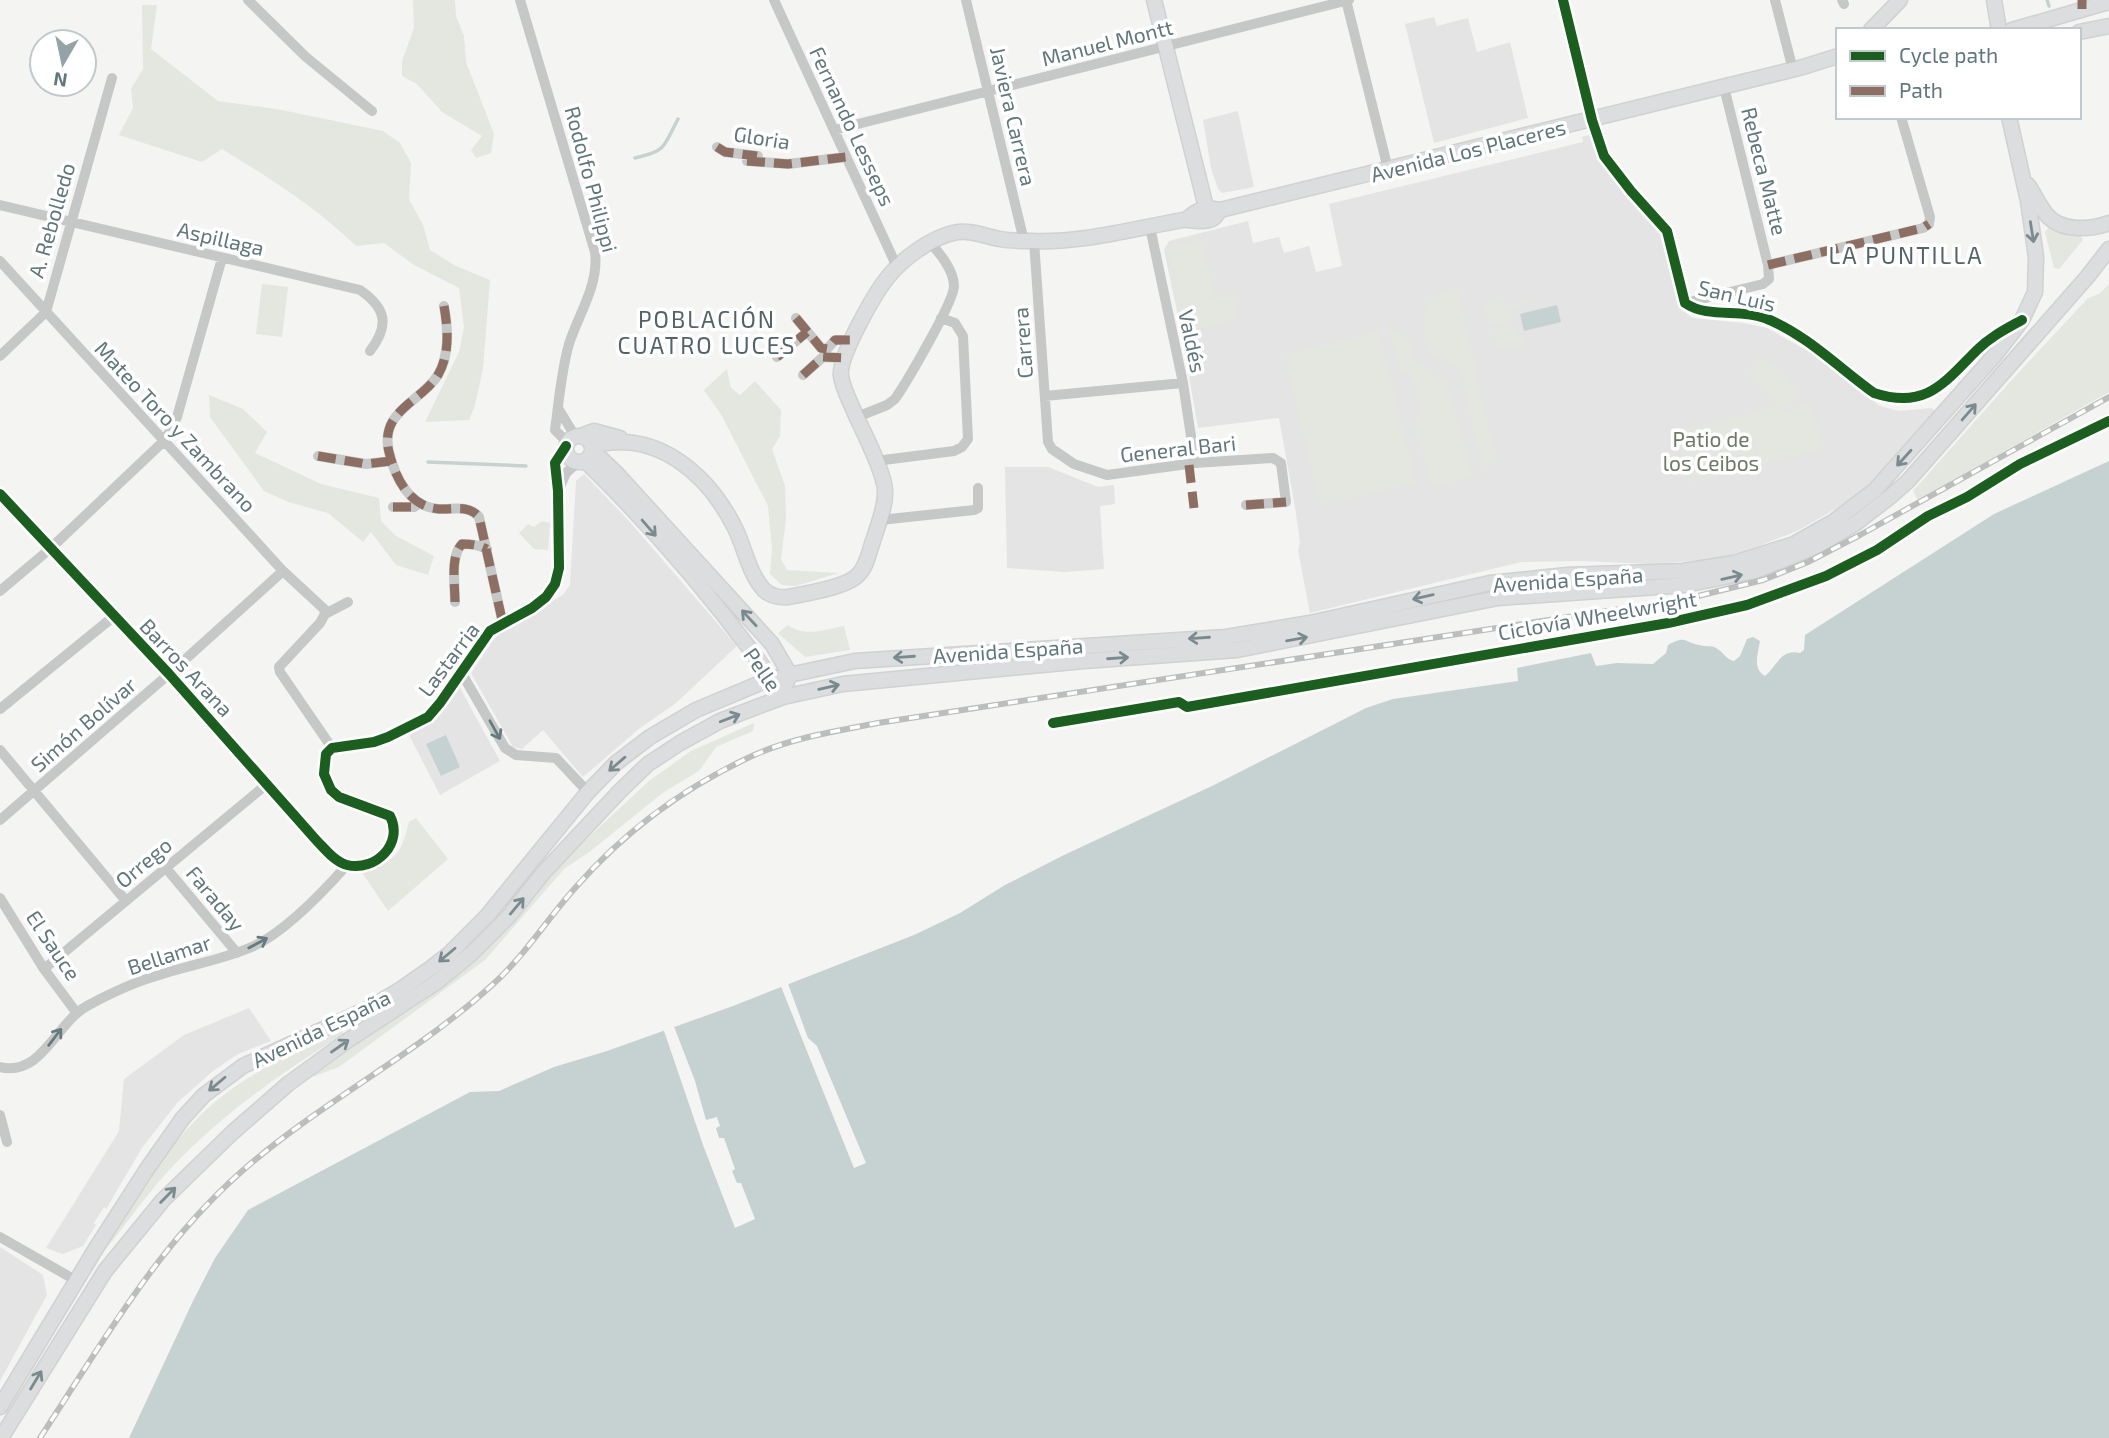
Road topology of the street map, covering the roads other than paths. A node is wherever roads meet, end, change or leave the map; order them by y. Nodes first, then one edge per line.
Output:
1 (248, 0) edge
2 (520, 0) edge
3 (774, 0) edge
4 (966, 0) edge
5 (1154, 0) edge
6 (1347, 0) edge
7 (1563, 0) edge
8 (1775, 0) edge
9 (1900, 0) edge
10 (1994, 0) edge
11 (2109, 2) edge
12 (2082, 4) edge
13 (2109, 26) edge
14 (1873, 28) edge
15 (1999, 28) edge
16 (2017, 28) edge
17 (2081, 32) edge
18 (1166, 47) junction
19 (1836, 58) edge
20 (1793, 70) junction
21 (112, 78) dead end
22 (1724, 87) junction
23 (988, 92) junction
24 (372, 111) dead end
25 (1902, 119) edge
26 (2009, 119) edge
27 (1592, 120) junction
28 (834, 130) junction
29 (717, 147) dead end
30 (846, 157) junction
31 (747, 162) dead end
32 (802, 162) junction
33 (1388, 169) junction
34 (2022, 175) junction
35 (0, 205) edge
36 (1213, 209) junction
37 (71, 222) junction
38 (2109, 222) edge
39 (1150, 228) junction
40 (1029, 241) junction
41 (930, 243) junction
42 (2109, 248) edge
43 (222, 258) junction
44 (0, 261) edge
45 (1768, 265) junction
46 (897, 267) junction
47 (1685, 303) junction
48 (444, 306) dead end
49 (46, 312) junction
50 (796, 318) dead end
51 (941, 318) junction
52 (2022, 320) junction
53 (807, 332) junction
54 (851, 340) junction
55 (370, 351) dead end
56 (0, 356) edge
57 (777, 357) dead end
58 (845, 359) junction
59 (803, 375) dead end
60 (1183, 383) junction
61 (1045, 396) junction
62 (558, 408) junction
63 (857, 417) junction
64 (555, 430) junction
65 (165, 440) junction
66 (1048, 442) joint
67 (638, 444) junction
68 (579, 447) junction
69 (318, 456) dead end
70 (391, 461) junction
71 (876, 461) junction
72 (555, 463) junction
73 (1195, 463) junction
74 (618, 475) junction
75 (978, 488) dead end
76 (558, 491) junction
77 (0, 494) edge
78 (420, 503) junction
79 (1245, 505) dead end
80 (393, 507) dead end
81 (880, 520) junction
82 (51, 548) junction
83 (487, 549) junction
84 (283, 571) junction
85 (0, 592) edge
86 (348, 602) dead end
87 (455, 602) dead end
88 (325, 614) junction
89 (113, 617) junction
90 (503, 624) junction
91 (461, 672) junction
92 (789, 673) junction
93 (169, 674) junction
94 (770, 679) junction
95 (783, 697) junction
96 (0, 709) edge
97 (332, 748) junction
98 (0, 750) edge
99 (267, 784) junction
100 (34, 792) junction
101 (588, 792) junction
102 (0, 820) edge
103 (347, 865) junction
104 (166, 868) junction
105 (0, 898) edge
106 (125, 901) junction
107 (237, 953) junction
108 (44, 969) junction
109 (76, 1012) junction
110 (0, 1067) edge
111 (0, 1115) edge
112 (8, 1142) dead end
113 (0, 1237) edge
114 (77, 1281) junction
115 (0, 1406) edge
116 (1, 1438) edge

1 - 24 street
2 - 62 street, Rodolfo Philippi
3 - 28 street, Fernando Lesseps
4 - 23 street, Javiera Carrera
5 - 18 main road
6 - 18 street, Manuel Montt
6 - 33 street
7 - 27 street, San Luis
8 - 20 street
9 - 14 main road
10 - 15 main road
11 - 12 main road
12 - 16 main road
13 - 17 main road
18 - 23 street, Manuel Montt
18 - 36 main road
19 - 20 main road, Avenida Los Placeres
20 - 22 main road, Avenida Los Placeres
21 - 37 street, A. Rebolledo
22 - 27 main road, Avenida Los Placeres
22 - 45 street, Rebeca Matte
23 - 28 street, Manuel Montt
23 - 40 street, Javiera Carrera
25 - 45 street
26 - 34 main road, Avenida España
27 - 33 main road, Avenida Los Placeres
27 - 47 street, San Luis
28 - 30 street, Fernando Lesseps
29 - 32 street, Gloria
30 - 32 street, Gloria
30 - 46 street, Fernando Lesseps
31 - 32 street, Gloria
33 - 36 main road, Avenida Los Placeres
34 - 38 main road
34 -> 52 main road, Avenida España
35 - 37 street, Aspillaga
36 - 39 main road, Avenida Los Placeres
37 - 43 street, Aspillaga
37 - 49 street, A. Rebolledo
39 - 40 main road, Avenida Los Placeres
39 - 60 street, Valdés
40 - 41 main road, Avenida Los Placeres
40 - 61 street, Carrera
41 - 46 main road, Avenida Los Placeres
41 - 51 street
95 -> 42 main road, Avenida España
43 - 55 street, Aspillaga
43 - 65 street
44 - 49 street, Mateo Toro y Zambrano
45 - 47 street
46 - 54 main road, Avenida Los Placeres
47 - 52 street, San Luis
48 - 70 street
49 - 56 street
49 - 65 street, Mateo Toro y Zambrano
50 - 53 street
51 - 63 street
51 - 71 street
52 -> 92 main road, Avenida España
53 - 54 street
53 - 57 street
54 - 58 main road, Avenida Los Placeres
58 - 59 street
58 - 63 main road, Avenida Los Placeres
60 - 61 street
60 - 73 street, Valdés
61 - 66 street, Carrera
62 - 64 street, Rodolfo Philippi
62 - 68 street
63 - 71 main road, Avenida Los Placeres
64 - 68 street
64 - 72 street, Rodolfo Philippi
65 - 82 street
65 - 84 street, Mateo Toro y Zambrano
66 - 73 street, General Bari
67 - 68 main road, Avenida Los Placeres
67 - 74 main road
67 - 81 main road, Avenida Los Placeres
68 - 72 street
68 - 74 main road, Pelle
68 - 76 street
68 -> 94 main road, Pelle
69 - 70 street
70 - 78 street
71 - 81 main road, Avenida Los Placeres
72 - 76 street, Lastarria
73 - 79 street, General Bari
92 -> 74 main road, Pelle
75 - 81 street
76 - 90 street, Lastarria
77 - 82 street, Barros Arana
78 - 80 street
78 - 83 street
82 - 85 street
82 - 89 street, Barros Arana
83 - 87 street
83 - 90 street
84 - 88 street, Mateo Toro y Zambrano
84 - 93 street, Simón Bolívar
86 - 88 street
88 - 97 street
89 - 93 street, Barros Arana
89 - 96 street
90 - 91 street, Lastarria
91 - 97 street, Lastarria
91 -> 101 street
92 - 94 main road, Avenida España
92 - 95 main road, Pelle
93 - 99 street, Barros Arana
93 - 100 street, Simón Bolívar
94 - 95 main road, Pelle
94 -> 101 main road, Avenida España
116 -> 95 main road, Avenida España
97 - 103 street
98 - 100 street
99 - 103 street, Barros Arana
99 - 104 street, Orrego
100 - 102 street, Simón Bolívar
100 - 106 street
101 -> 114 main road, Avenida España
107 -> 103 street, Bellamar
104 - 106 street, Orrego
104 - 107 street, Faraday
105 - 108 street, El Sauce
106 - 108 street, Orrego
107 - 109 street, Bellamar
108 - 109 street, El Sauce
110 -> 109 street, Bellamar
111 - 112 street
113 - 114 street
114 - 115 main road, Avenida España

